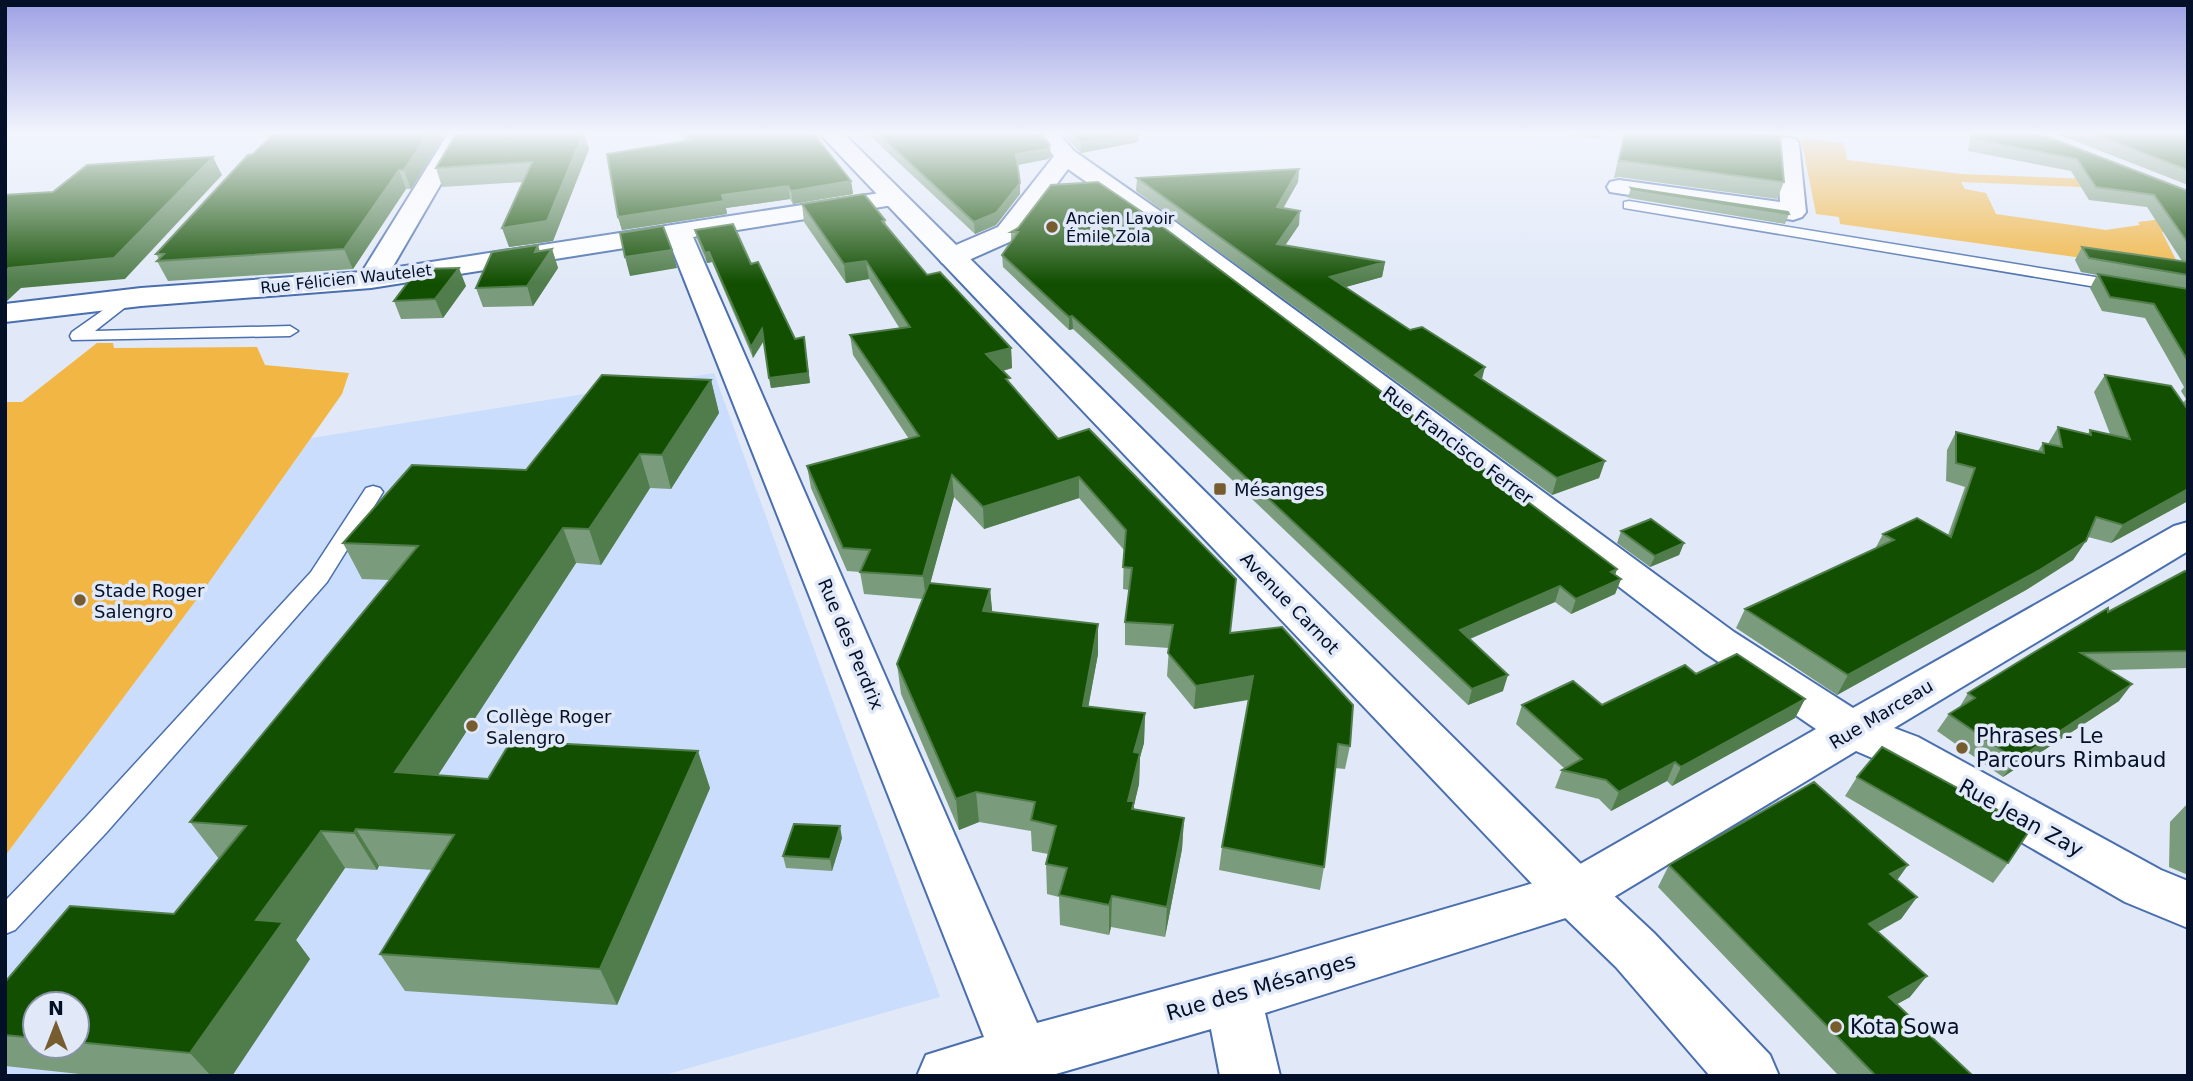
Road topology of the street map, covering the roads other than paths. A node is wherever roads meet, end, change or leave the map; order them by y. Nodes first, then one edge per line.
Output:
1 (430, 182) edge
2 (878, 182) edge
3 (1034, 182) edge
4 (1107, 182) edge
5 (1791, 182) edge
6 (1624, 196) joint
7 (893, 198) junction
8 (678, 232) junction
9 (952, 257) junction
10 (148, 275) dead end
11 (371, 280) junction
12 (2133, 288) edge
13 (126, 299) junction
14 (5, 313) edge
15 (290, 331) dead end
16 (373, 492) dead end
17 (2188, 534) edge
18 (2168, 563) edge
19 (1854, 731) junction
20 (1575, 893) junction
21 (2188, 905) edge
22 (5, 921) edge
23 (1233, 996) junction
24 (1021, 1057) junction
25 (947, 1076) edge
26 (1250, 1076) edge
27 (1749, 1076) edge

1 - 11 street
2 - 7 street, Avenue Carnot
3 - 9 street
4 - 19 street, Rue Francisco Ferrer
5 - 6 street
6 - 12 lane
7 - 8 street, Rue Félicien Wautelet
7 - 9 street, Avenue Carnot
8 - 11 street, Rue Félicien Wautelet
8 - 24 street, Rue des Perdrix
9 - 20 street, Avenue Carnot
10 - 13 street
11 - 13 street, Rue Félicien Wautelet
13 - 14 street, Rue Félicien Wautelet
13 - 15 lane
16 - 22 lane
17 - 18 street, Rue Marceau
18 - 19 street, Rue Marceau
19 - 20 street, Rue Marceau
19 - 21 street, Rue Jean Zay
20 - 23 street, Rue des Mésanges
20 - 27 street, Avenue Carnot
23 - 24 street, Rue des Mésanges
23 - 26 street
24 - 25 street, Rue des Mésanges

